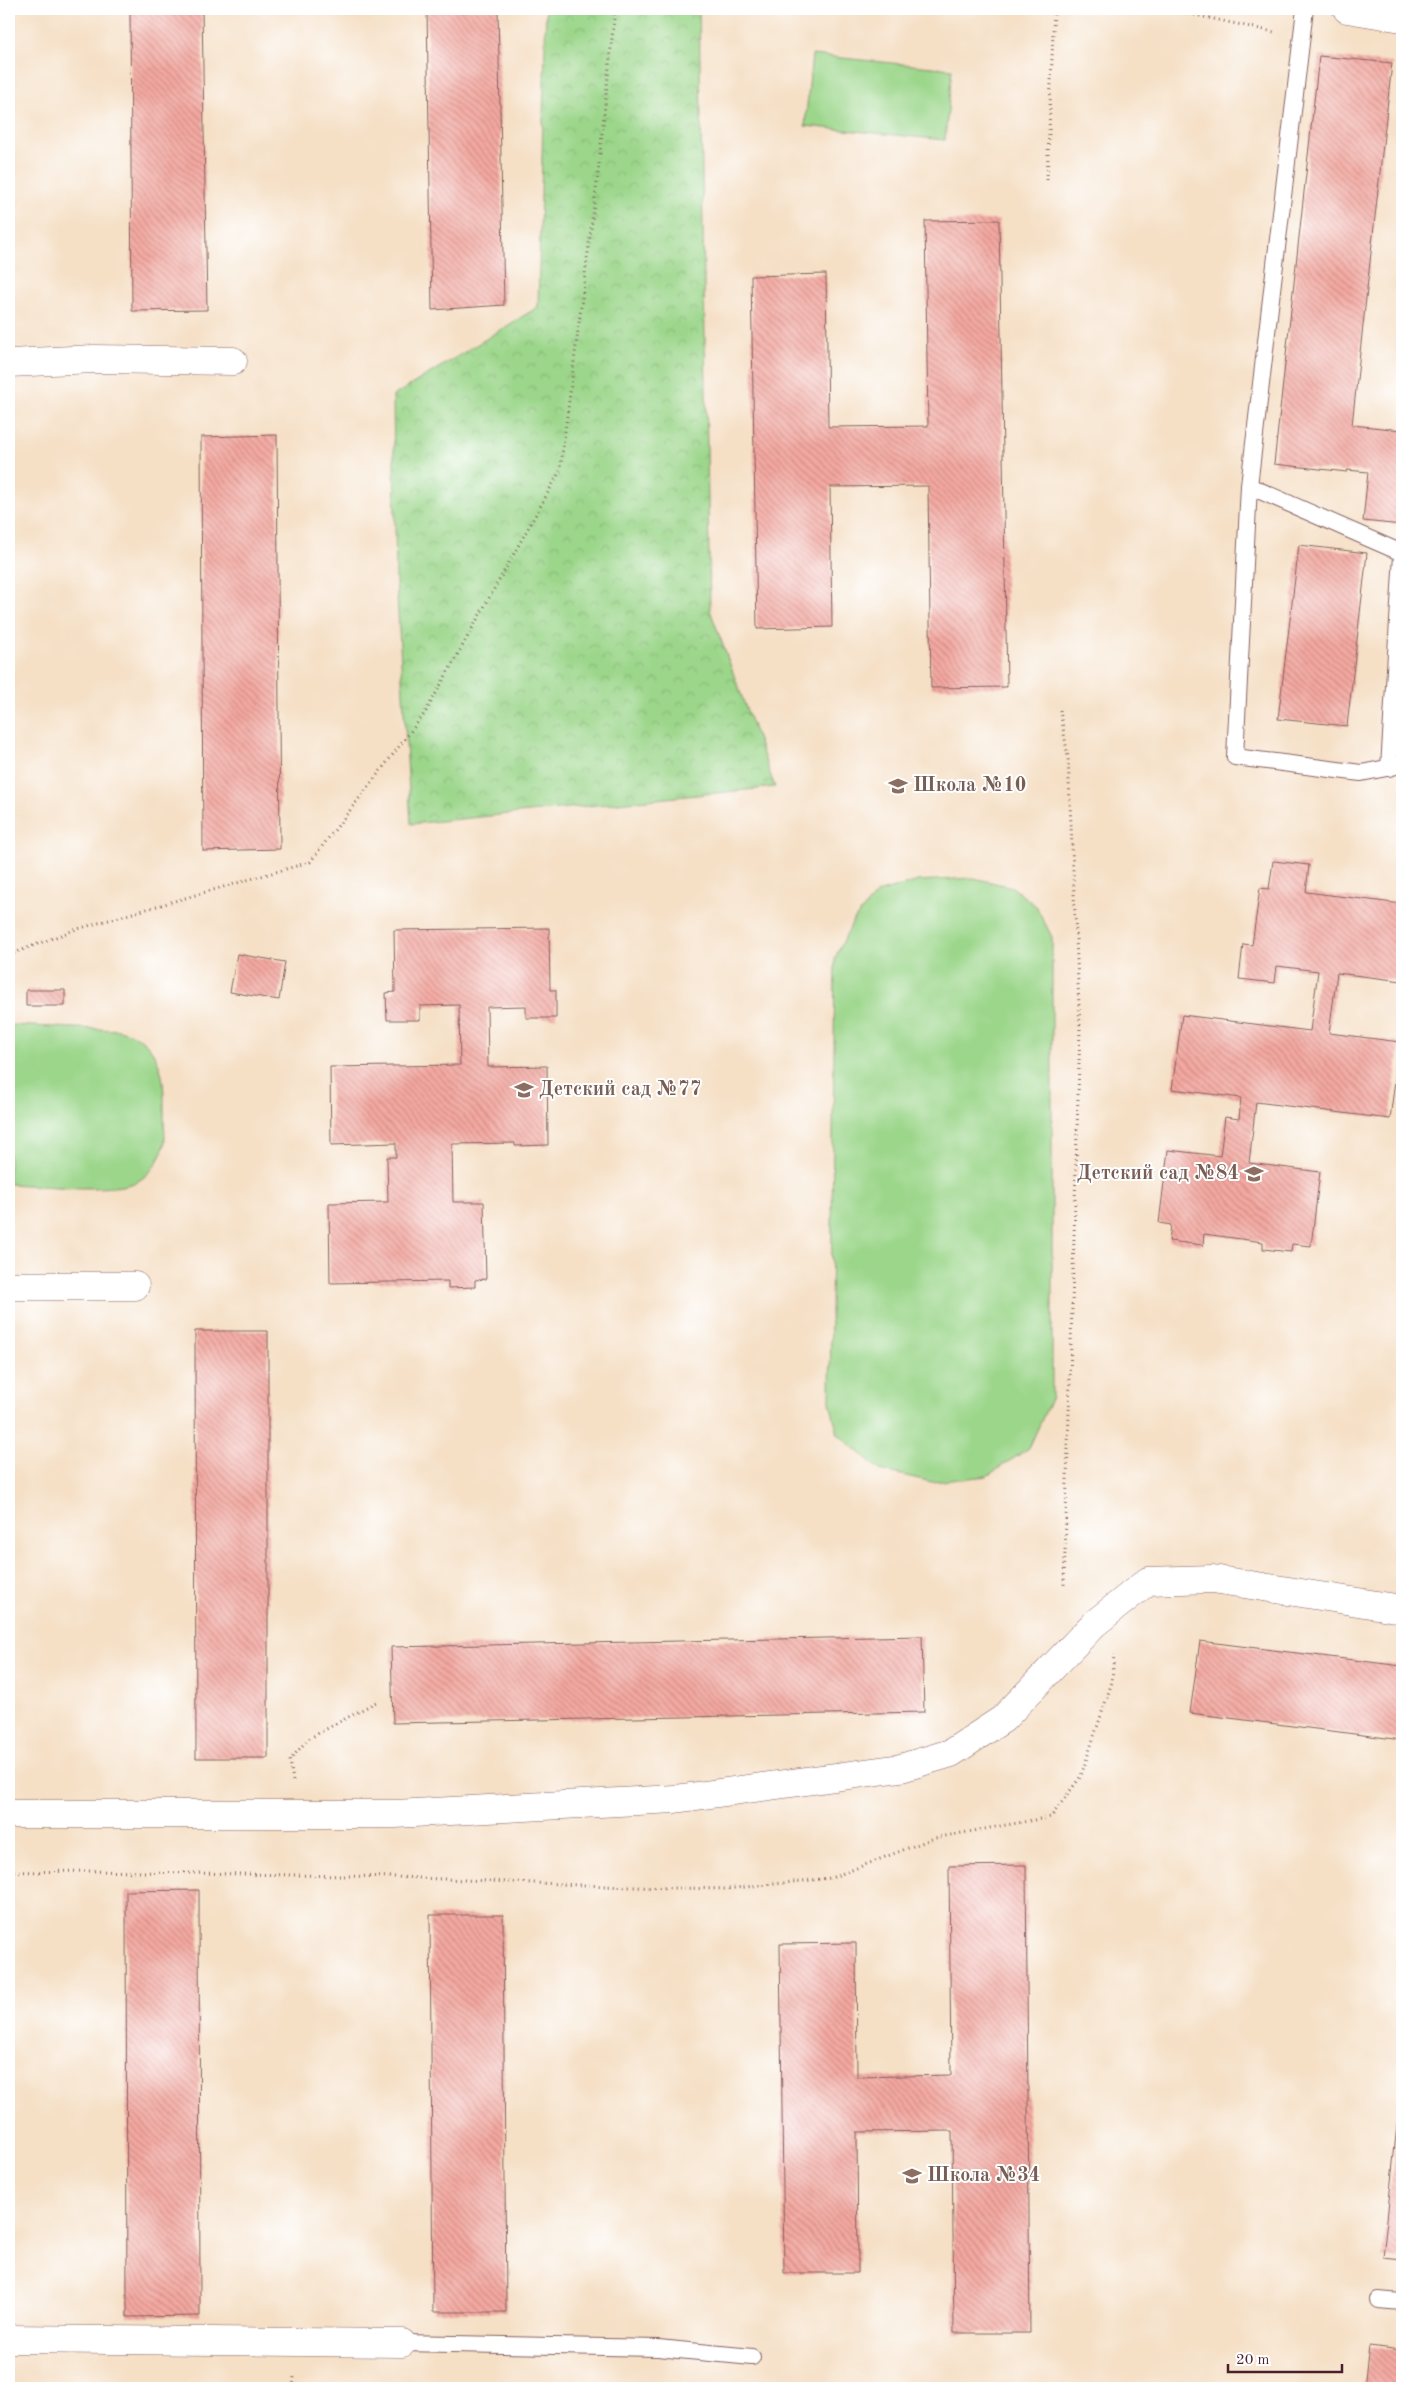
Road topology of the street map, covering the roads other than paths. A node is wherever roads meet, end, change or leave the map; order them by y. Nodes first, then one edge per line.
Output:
1 (1305, 9) edge
2 (1347, 9) edge
3 (1402, 18) edge
4 (233, 361) dead end
5 (9, 363) edge
6 (1249, 486) junction
7 (1402, 554) edge
8 (1396, 767) edge
9 (9, 1286) edge
10 (135, 1286) dead end
11 (1402, 1609) edge
12 (9, 1814) edge
13 (1378, 2300) dead end
14 (1402, 2302) edge
15 (9, 2339) edge
16 (402, 2343) joint
17 (752, 2357) dead end

1 - 6 lane
2 - 3 street
4 - 5 street
6 - 7 lane
6 - 8 lane
7 - 8 lane
9 - 10 street
11 - 12 street
13 - 14 lane
15 - 16 street
16 - 17 lane

